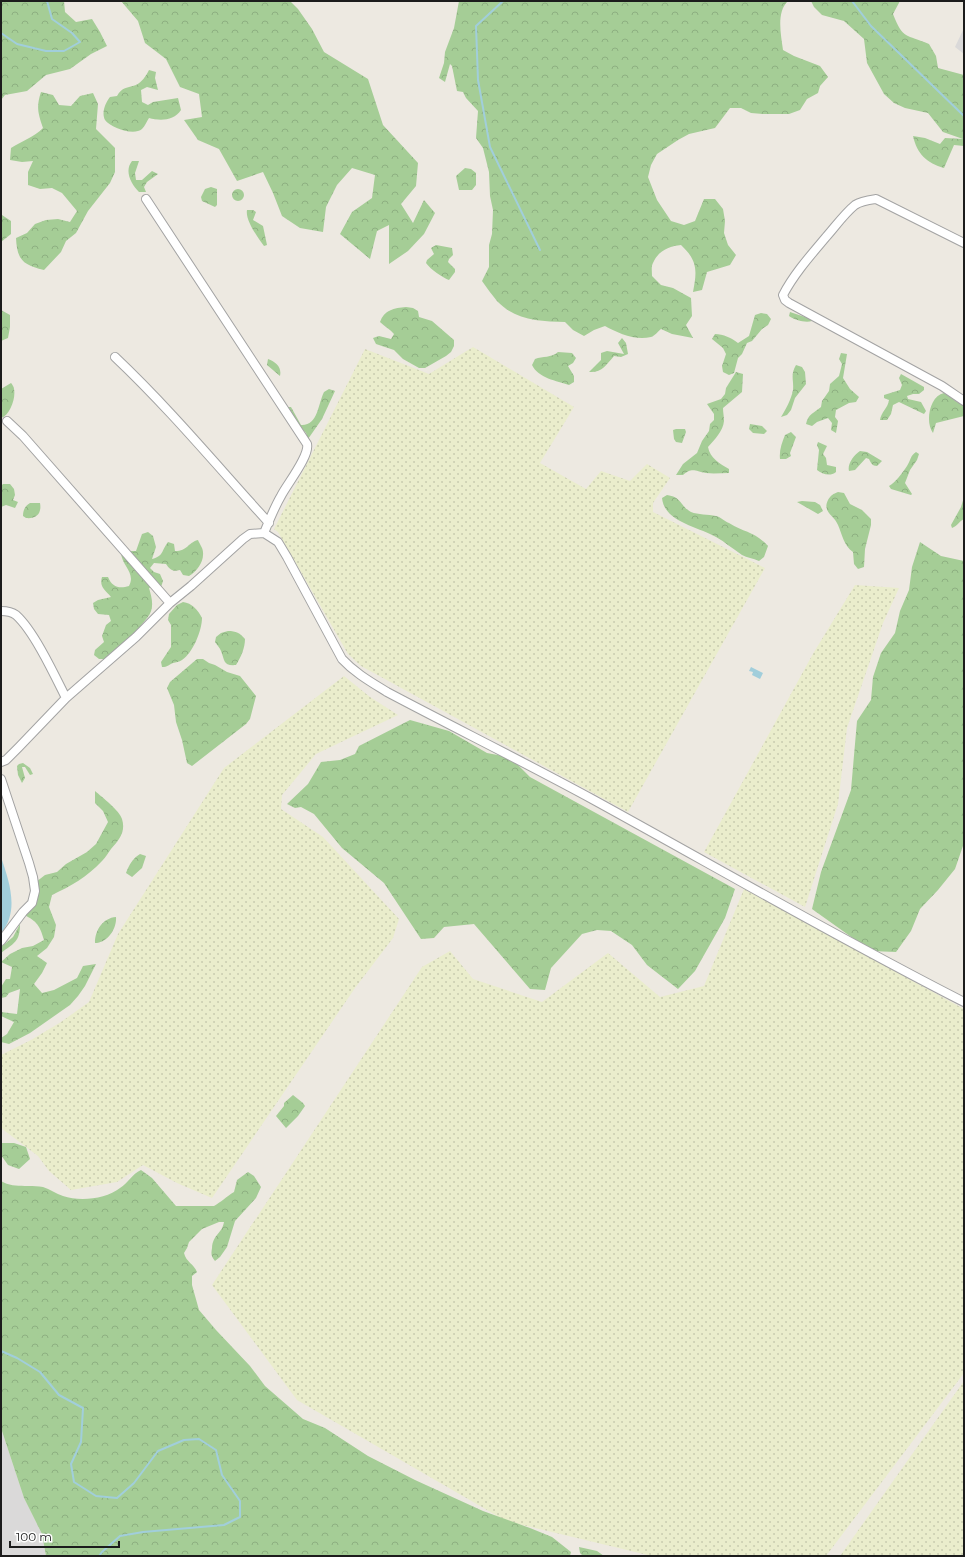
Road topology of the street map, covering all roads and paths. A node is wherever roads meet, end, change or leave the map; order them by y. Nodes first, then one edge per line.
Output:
1 (146, 199) dead end
2 (964, 243) edge
3 (114, 357) dead end
4 (964, 401) edge
5 (7, 421) dead end
6 (268, 523) junction
7 (264, 533) junction
8 (170, 603) junction
9 (1, 611) edge
10 (66, 698) junction
11 (1, 762) edge
12 (1, 779) edge
13 (1, 941) edge
14 (964, 1002) edge

1 - 6 street
2 - 4 street
3 - 6 street
5 - 8 street
6 - 7 street
7 - 8 street
7 - 14 street
8 - 10 street
9 - 10 street
10 - 11 street
12 - 13 street

